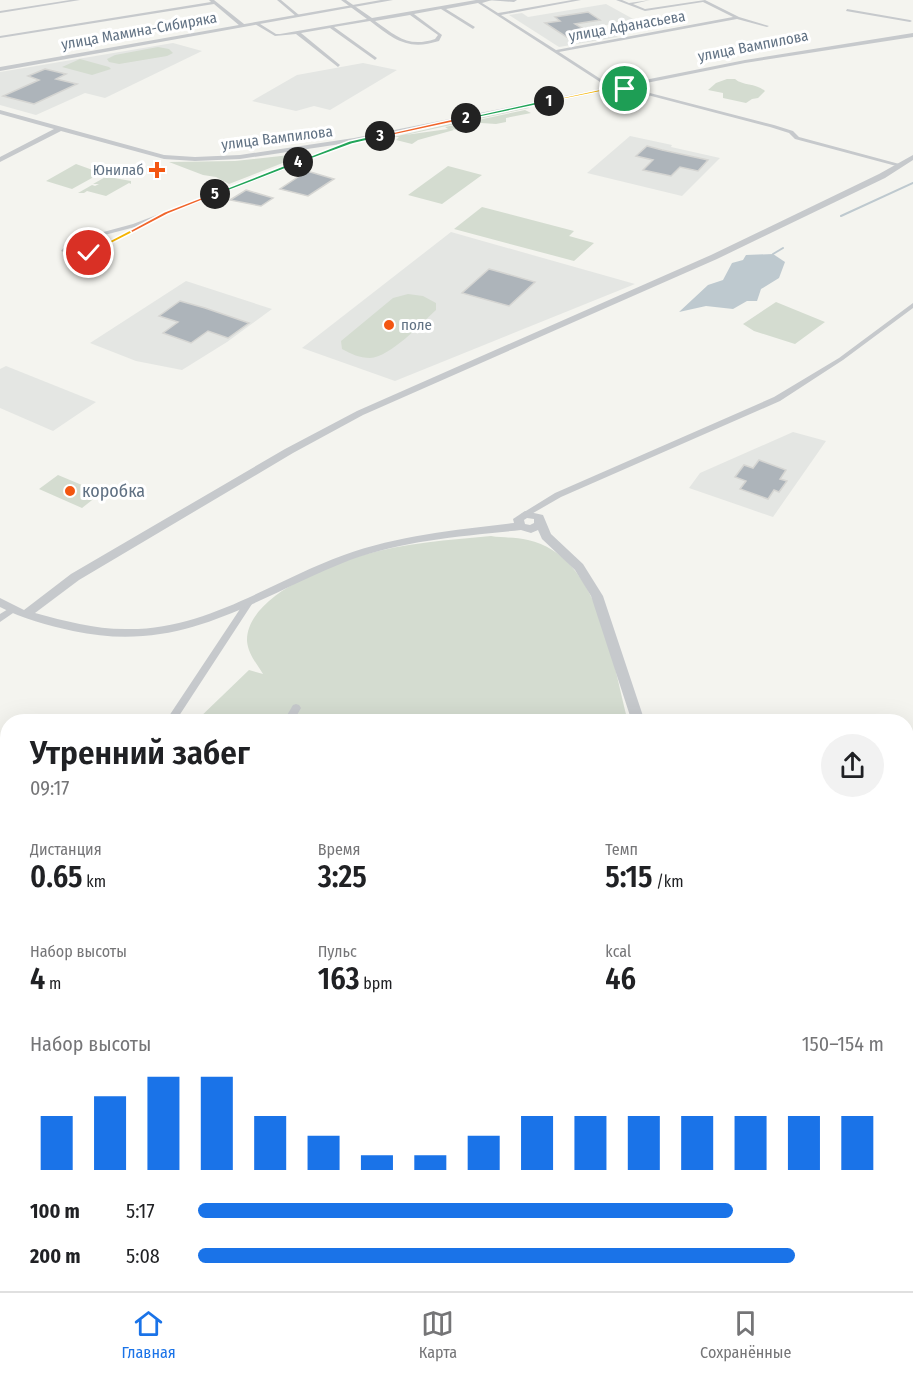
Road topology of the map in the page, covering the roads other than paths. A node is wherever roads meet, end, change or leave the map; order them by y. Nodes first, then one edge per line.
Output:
1 (78, 0) edge
2 (279, 0) edge
3 (343, 0) edge
4 (390, 0) edge
5 (490, 0) edge
6 (514, 0) edge
7 (535, 0) edge
8 (579, 0) edge
9 (618, 0) edge
10 (648, 0) edge
11 (702, 0) edge
12 (477, 1) edge
13 (212, 2) edge
14 (626, 4) junction
15 (545, 6) junction
16 (351, 7) junction
17 (442, 8) junction
18 (847, 10) dead end
19 (0, 12) edge
20 (410, 13) junction
21 (497, 14) junction
22 (298, 16) junction
23 (736, 18) junction
24 (373, 20) junction
25 (910, 21) dead end
26 (255, 23) junction
27 (242, 25) junction
28 (767, 26) dead end
29 (331, 27) junction
30 (473, 28) dead end
31 (297, 32) junction
32 (913, 35) edge
33 (0, 37) edge
34 (557, 51) junction
35 (375, 59) dead end
36 (338, 66) dead end
37 (0, 69) edge
38 (620, 86) junction
39 (611, 88) junction
40 (0, 112) edge
41 (59, 129) junction
42 (351, 143) junction
43 (308, 148) junction
44 (314, 156) junction
45 (913, 157) edge
46 (0, 160) edge
47 (900, 165) junction
48 (166, 213) junction
49 (913, 305) edge
50 (549, 500) junction
51 (523, 521) junction
52 (541, 521) junction
53 (546, 536) junction
54 (0, 602) edge
55 (249, 602) junction
56 (13, 609) junction
57 (25, 615) junction
58 (0, 619) edge
59 (296, 708) dead end
60 (175, 714) edge
61 (293, 714) edge
62 (636, 714) edge

1 - 19 street
2 - 22 street
3 - 16 street
4 - 16 street, улица Мамина-Сибиряка
5 - 6 street
5 - 12 street
7 - 15 street
8 - 15 street
9 - 14 street
10 - 14 street
11 - 14 street
11 - 23 street
12 - 17 street
12 - 21 street
13 - 27 street
13 - 33 street
15 - 21 street
16 - 22 street, улица Мамина-Сибиряка
16 - 24 street
17 - 20 street
17 - 30 street
18 - 25 street
20 - 24 street
20 - 24 street
21 - 34 street
22 - 26 street, улица Мамина-Сибиряка
23 - 28 street
23 - 34 street, улица Афанасьева
24 - 29 street
26 - 27 street, улица Мамина-Сибиряка
26 - 31 street
27 - 37 street, улица Мамина-Сибиряка
29 - 31 street
29 - 35 street
31 - 36 street
32 - 38 street, улица Вампилова
34 - 39 street
38 - 39 street, улица Вампилова
38 - 47 street
39 - 42 street, улица Вампилова
40 - 41 street, улица Вампилова
41 - 43 street, улица Вампилова
41 - 46 street
42 - 43 street, улица Вампилова
42 - 44 street
43 - 44 street
44 - 48 street
45 - 47 street
47 - 57 street
48 - 48 street
49 - 50 street
50 - 51 street
50 - 52 street
51 - 52 street
51 - 53 street
51 - 55 street
52 - 53 street
53 - 62 street
54 - 56 street
55 - 57 street
55 - 60 street
56 - 57 street
56 - 58 street
59 - 61 street

